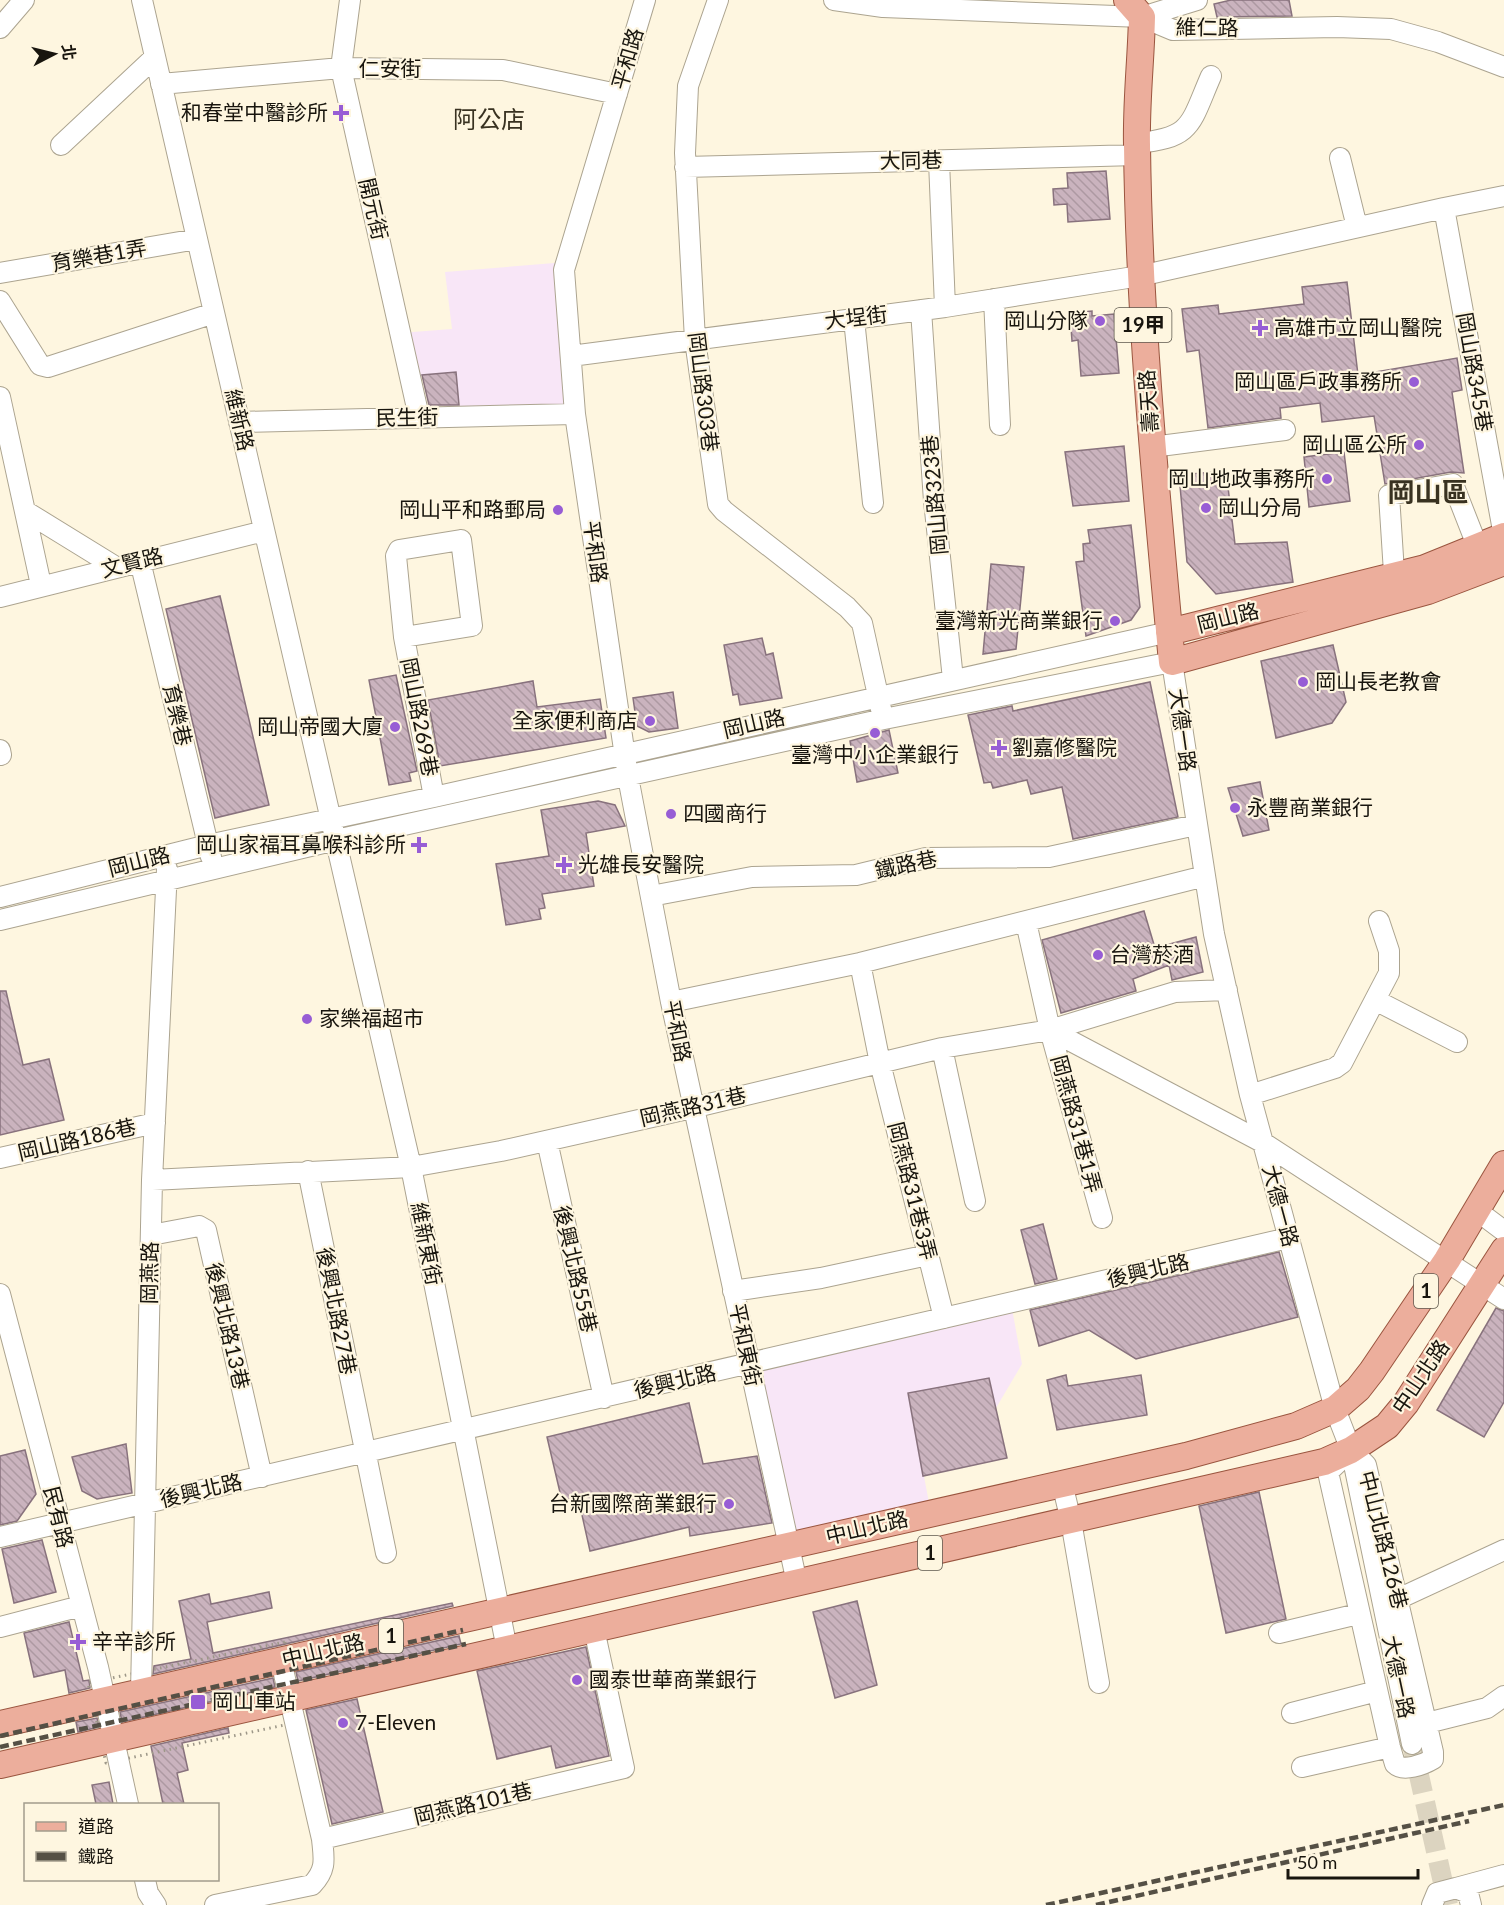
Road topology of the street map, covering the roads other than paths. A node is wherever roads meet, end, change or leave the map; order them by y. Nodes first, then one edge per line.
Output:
1 (24, 0) edge
2 (142, 0) edge
3 (350, 0) edge
4 (645, 0) edge
5 (718, 0) edge
6 (834, 0) edge
7 (1197, 0) edge
8 (1135, 9) edge
9 (0, 28) edge
10 (155, 57) junction
11 (1504, 67) edge
12 (341, 68) junction
13 (1211, 76) dead end
14 (161, 84) junction
15 (617, 94) junction
16 (61, 145) dead end
17 (1137, 149) junction
18 (1340, 158) dead end
19 (939, 161) junction
20 (685, 167) junction
21 (1504, 196) edge
22 (1444, 208) junction
23 (1357, 228) junction
24 (197, 239) junction
25 (0, 273) edge
26 (1140, 276) junction
27 (993, 299) junction
28 (0, 301) edge
29 (945, 307) junction
30 (921, 310) junction
31 (214, 313) junction
32 (854, 319) junction
33 (695, 339) junction
34 (571, 356) junction
35 (0, 397) edge
36 (575, 414) junction
37 (420, 417) junction
38 (239, 422) junction
39 (1000, 425) dead end
40 (1285, 430) dead end
41 (1152, 447) junction
42 (873, 503) dead end
43 (25, 511) junction
44 (264, 531) junction
45 (1504, 536) edge
46 (1489, 559) edge
47 (140, 561) junction
48 (116, 567) junction
49 (41, 585) junction
50 (1395, 589) junction
51 (0, 597) edge
52 (1169, 632) junction
53 (404, 637) junction
54 (1172, 663) junction
55 (953, 679) junction
56 (877, 696) junction
57 (884, 719) junction
58 (625, 754) junction
59 (628, 777) junction
60 (434, 797) junction
61 (330, 818) junction
62 (1196, 825) junction
63 (336, 840) junction
64 (208, 845) junction
65 (168, 854) junction
66 (214, 868) junction
67 (1205, 876) junction
68 (167, 879) junction
69 (651, 896) junction
70 (0, 897) edge
71 (0, 920) edge
72 (1379, 921) dead end
73 (1026, 922) junction
74 (860, 963) junction
75 (1227, 990) junction
76 (1375, 1000) junction
77 (671, 1002) junction
78 (1050, 1030) junction
79 (1457, 1042) dead end
80 (942, 1048) junction
81 (880, 1063) junction
82 (1250, 1095) junction
83 (692, 1108) junction
84 (155, 1123) junction
85 (547, 1140) junction
86 (1262, 1142) junction
87 (0, 1158) edge
88 (1504, 1164) edge
89 (411, 1167) junction
90 (308, 1171) junction
91 (152, 1180) junction
92 (975, 1201) dead end
93 (1476, 1210) junction
94 (1102, 1218) dead end
95 (1504, 1231) edge
96 (151, 1235) junction
97 (1288, 1238) junction
98 (1504, 1250) edge
99 (928, 1255) junction
100 (1447, 1260) junction
101 (1482, 1284) junction
102 (733, 1291) junction
103 (0, 1294) edge
104 (1504, 1299) edge
105 (944, 1318) junction
106 (749, 1364) junction
107 (604, 1398) junction
108 (1335, 1409) junction
109 (464, 1430) junction
110 (1351, 1450) junction
111 (364, 1452) junction
112 (262, 1477) junction
113 (1062, 1483) junction
114 (145, 1504) junction
115 (1071, 1521) junction
116 (60, 1523) junction
117 (0, 1537) edge
118 (789, 1546) junction
119 (1504, 1550) edge
120 (386, 1553) dead end
121 (797, 1583) junction
122 (1398, 1599) junction
123 (81, 1606) junction
124 (501, 1611) junction
125 (1358, 1614) junction
126 (0, 1627) edge
127 (594, 1629) junction
128 (1279, 1633) dead end
129 (507, 1649) junction
130 (281, 1661) junction
131 (1099, 1683) dead end
132 (1377, 1691) junction
133 (141, 1692) junction
134 (1504, 1696) edge
135 (290, 1700) junction
136 (105, 1701) junction
137 (1293, 1713) dead end
138 (1427, 1723) junction
139 (0, 1724) edge
140 (113, 1740) junction
141 (1412, 1744) tunnel mouth
142 (1390, 1747) junction
143 (0, 1765) edge
144 (1302, 1767) dead end
145 (128, 1803) edge
146 (322, 1839) junction
147 (1504, 1875) edge
148 (145, 1881) edge
149 (1456, 1888) junction
150 (156, 1905) edge
151 (215, 1905) edge
152 (1432, 1905) edge
153 (1471, 1905) edge

1 - 9 street
2 - 10 street, 維新路
3 - 12 street, 開元街
4 - 15 street, 平和路
5 - 20 street, 岡山路303巷
6 - 8 street, 維仁路
7 - 8 street
8 - 11 street, 維仁路
8 - 17 main road, 壽天路 / 19甲
10 - 14 street, 維新路
10 - 16 street
12 - 14 street, 仁安街
12 - 15 street, 仁安街
12 - 37 street, 開元街
13 - 17 street, 大同巷
14 - 24 street, 維新路
15 - 34 street, 平和路
17 - 19 street, 大同巷
17 - 26 main road, 壽天路 / 19甲
18 - 23 street
19 - 20 street, 大同巷
19 - 29 street
20 - 33 street, 岡山路303巷
21 - 22 street
22 - 23 street
22 - 45 street, 岡山路345巷
23 - 26 street
24 - 25 street, 育樂巷1弄
24 - 31 street, 維新路
26 - 27 street, 大埕街
26 - 41 main road, 壽天路 / 19甲
27 - 29 street, 大埕街
27 - 39 street
28 - 31 street
29 - 30 street, 大埕街
30 - 32 street, 大埕街
30 - 55 street, 岡山路323巷
31 - 38 street, 維新路
32 - 33 street, 大埕街
32 - 42 street
33 - 34 street, 大埕街
33 - 56 street, 岡山路303巷
34 - 36 street, 平和路
35 - 43 street
36 - 37 street, 民生街
36 - 58 street, 平和路
37 - 38 street, 民生街
38 - 44 street, 維新路
40 - 41 street
41 - 52 main road, 壽天路 / 19甲
43 - 48 street
43 - 49 street
44 - 47 street, 文賢路
44 - 61 street, 維新路
45 - 46 main road, 岡山路
46 - 50 main road, 岡山路
46 - 50 street
47 - 48 street, 文賢路
47 - 64 street, 育樂巷
48 - 49 street, 文賢路
49 - 51 street, 文賢路
50 - 52 main road, 岡山路
50 - 54 main road, 岡山路
52 - 54 main road, 壽天路 / 19甲
52 - 55 street, 岡山路
53 - 53 street, 岡山路269巷
53 - 60 street, 岡山路269巷
54 - 57 street, 岡山路
54 - 62 street, 大德一路
55 - 56 street, 岡山路
56 - 57 street, 岡山路303巷
56 - 58 street, 岡山路
57 - 59 street, 岡山路
58 - 59 street, 平和路
58 - 60 street, 岡山路
59 - 63 street, 岡山路
59 - 69 street, 平和路
60 - 61 street, 岡山路
61 - 63 street, 維新路
61 - 64 street, 岡山路
62 - 67 street, 大德一路
62 - 69 street, 鐵路巷
63 - 66 street, 岡山路
63 - 89 street, 維新東街
64 - 65 street, 岡山路
64 - 66 street, 育樂巷
65 - 68 street, 岡燕路
65 - 70 street, 岡山路
66 - 68 street, 岡山路
67 - 73 street
67 - 75 street, 大德一路
68 - 71 street, 岡山路
68 - 84 street, 岡燕路
69 - 77 street, 平和路
72 - 76 street
73 - 74 street
73 - 78 street, 岡燕路31巷1弄
74 - 77 street
74 - 81 street, 岡燕路31巷3弄
75 - 78 street, 岡燕路31巷
75 - 82 street, 大德一路
76 - 79 street
76 - 82 street
77 - 83 street, 平和路
78 - 80 street, 岡燕路31巷
78 - 86 street
78 - 94 street, 岡燕路31巷1弄
80 - 81 street, 岡燕路31巷
80 - 92 street
81 - 83 street, 岡燕路31巷
81 - 99 street, 岡燕路31巷3弄
82 - 86 street, 大德一路
83 - 85 street, 岡燕路31巷
83 - 102 street, 平和東街
84 - 87 street, 岡山路186巷
84 - 91 street, 岡燕路
85 - 89 street, 岡燕路31巷
85 - 107 street, 後興北路55巷
86 - 97 street, 大德一路
86 - 100 street
88 - 93 main road, 中山北路 / 1
89 - 90 street, 岡燕路31巷
89 - 109 street, 維新東街
90 - 91 street, 岡燕路31巷
90 - 111 street, 後興北路27巷
91 - 96 street, 岡燕路
93 - 95 street
93 - 100 main road, 中山北路 / 1
96 - 112 street, 後興北路13巷
96 - 114 street, 岡燕路
97 - 105 street, 後興北路
97 - 108 street, 大德一路
98 - 101 main road, 中山北路 / 1
99 - 102 street
99 - 105 street, 岡燕路31巷3弄
100 - 101 street
100 - 108 main road, 中山北路 / 1
101 - 104 street
101 - 110 main road, 中山北路 / 1
102 - 106 street, 平和東街
103 - 116 street, 民有路
105 - 106 street, 後興北路
106 - 107 street, 後興北路
106 - 118 street, 平和東街
107 - 109 street, 後興北路
108 - 110 street, 大德一路
108 - 113 main road, 中山北路 / 1
109 - 111 street, 後興北路
109 - 124 street, 維新東街
110 - 115 main road, 中山北路 / 1
110 - 122 street, 中山北路126巷
110 - 125 street
110 - 141 street, 大德一路
111 - 112 street, 後興北路
111 - 120 street, 後興北路27巷
112 - 114 street, 後興北路
113 - 115 street
113 - 118 main road, 中山北路 / 1
114 - 116 street, 後興北路
114 - 133 street, 岡燕路
115 - 121 main road, 中山北路 / 1
115 - 131 street
116 - 117 street, 後興北路
116 - 123 street, 民有路
118 - 121 street, 平和東街
118 - 124 main road, 中山北路 / 1
119 - 122 street
121 - 127 main road, 中山北路 / 1
122 - 138 street, 中山北路126巷
123 - 126 street
123 - 136 street, 民有路
124 - 129 street, 維新東街
124 - 130 main road, 中山北路 / 1
125 - 128 street
125 - 132 street
127 - 129 main road, 中山北路 / 1
127 - 146 street, 岡燕路101巷
129 - 135 main road, 中山北路 / 1
130 - 133 main road, 中山北路 / 1
130 - 135 street
132 - 137 street
132 - 142 street
133 - 136 main road, 中山北路 / 1
134 - 138 street
135 - 140 main road, 中山北路 / 1
135 - 146 street
136 - 139 main road, 1
136 - 140 street, 民有路
138 - 142 street, 中山北路126巷
140 - 143 main road, 1
140 - 145 street, 民有路
142 - 144 street
146 - 151 street
147 - 149 street
148 - 150 street
149 - 152 street
149 - 153 street

